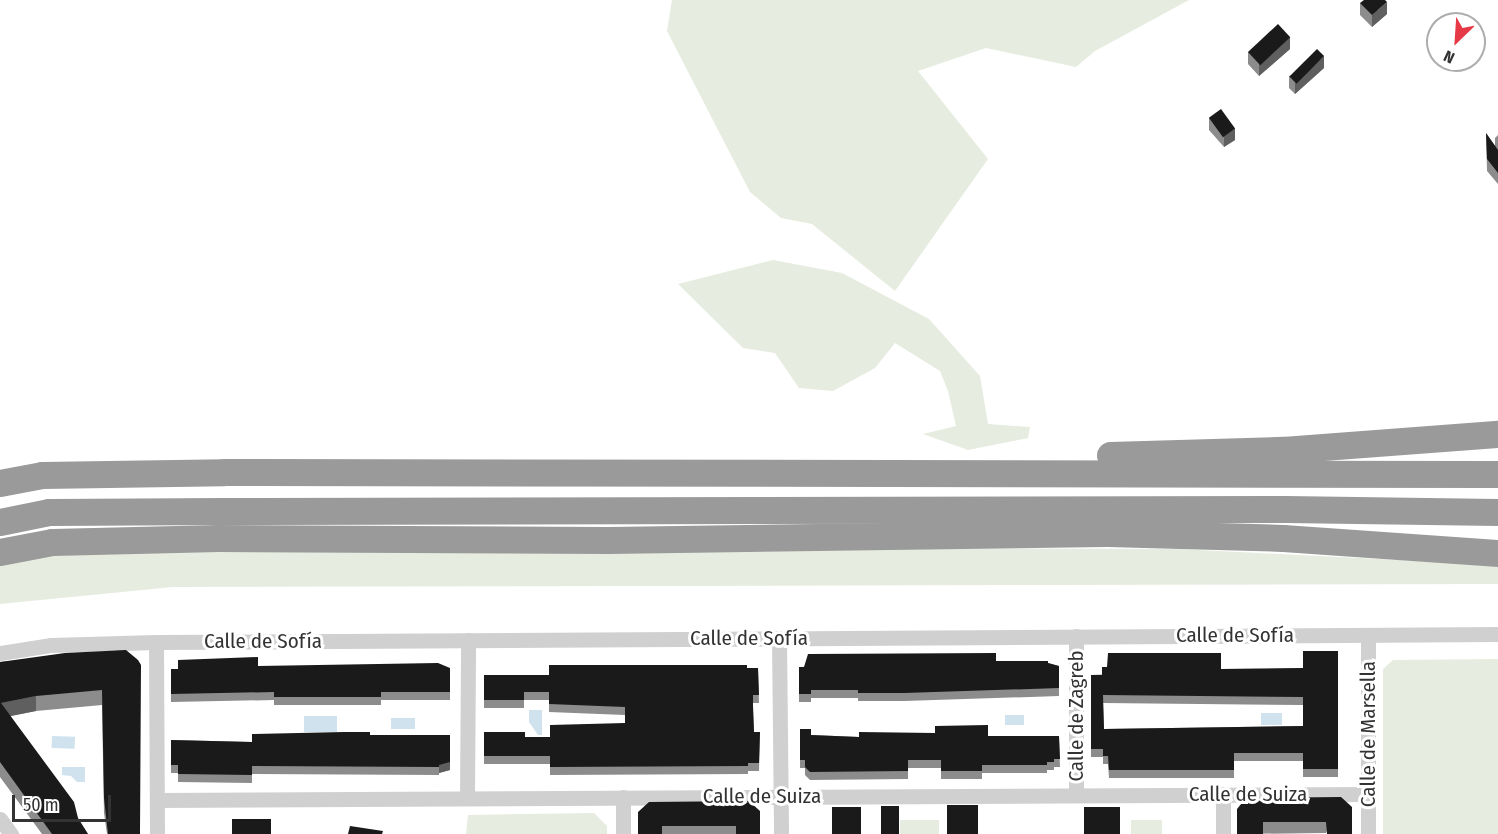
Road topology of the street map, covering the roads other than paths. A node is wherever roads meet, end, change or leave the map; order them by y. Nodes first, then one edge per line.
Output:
1 (1498, 434) edge
2 (884, 471) junction
3 (1498, 474) edge
4 (0, 483) edge
5 (783, 510) junction
6 (1498, 512) edge
7 (0, 522) edge
8 (528, 539) junction
9 (0, 552) edge
10 (1498, 553) edge
11 (1498, 634) edge
12 (1368, 635) junction
13 (1076, 636) junction
14 (779, 638) junction
15 (468, 640) junction
16 (156, 642) junction
17 (0, 653) edge
18 (1223, 794) junction
19 (1368, 794) junction
20 (1076, 795) junction
21 (781, 796) junction
22 (623, 797) junction
23 (467, 798) junction
24 (157, 800) junction
25 (0, 819) edge
26 (11, 834) edge
27 (157, 834) edge
28 (623, 834) edge
29 (781, 834) edge
30 (1223, 834) edge
31 (1368, 834) edge

1 - 2 highway
2 - 3 highway
2 - 4 highway
5 - 6 highway
5 - 7 highway
5 - 8 highway
8 - 9 highway
8 - 10 highway
11 - 12 street, Calle de Sofía
12 - 13 street, Calle de Sofía
12 - 19 street, Calle de Marsella
13 - 14 street, Calle de Sofía
13 - 20 street, Calle de Zagreb
14 - 15 street, Calle de Sofía
14 - 21 street
15 - 16 street, Calle de Sofía
15 - 23 street
16 - 17 street, Calle de Sofía
16 - 24 street
18 - 19 street, Calle de Suiza
18 - 20 street, Calle de Suiza
18 - 30 street
19 - 31 street, Calle de Marsella
20 - 21 street, Calle de Suiza
21 - 22 street, Calle de Suiza
21 - 29 street
22 - 23 street, Calle de Suiza
22 - 28 street
23 - 24 street, Calle de Suiza
24 - 27 street
25 - 26 street

